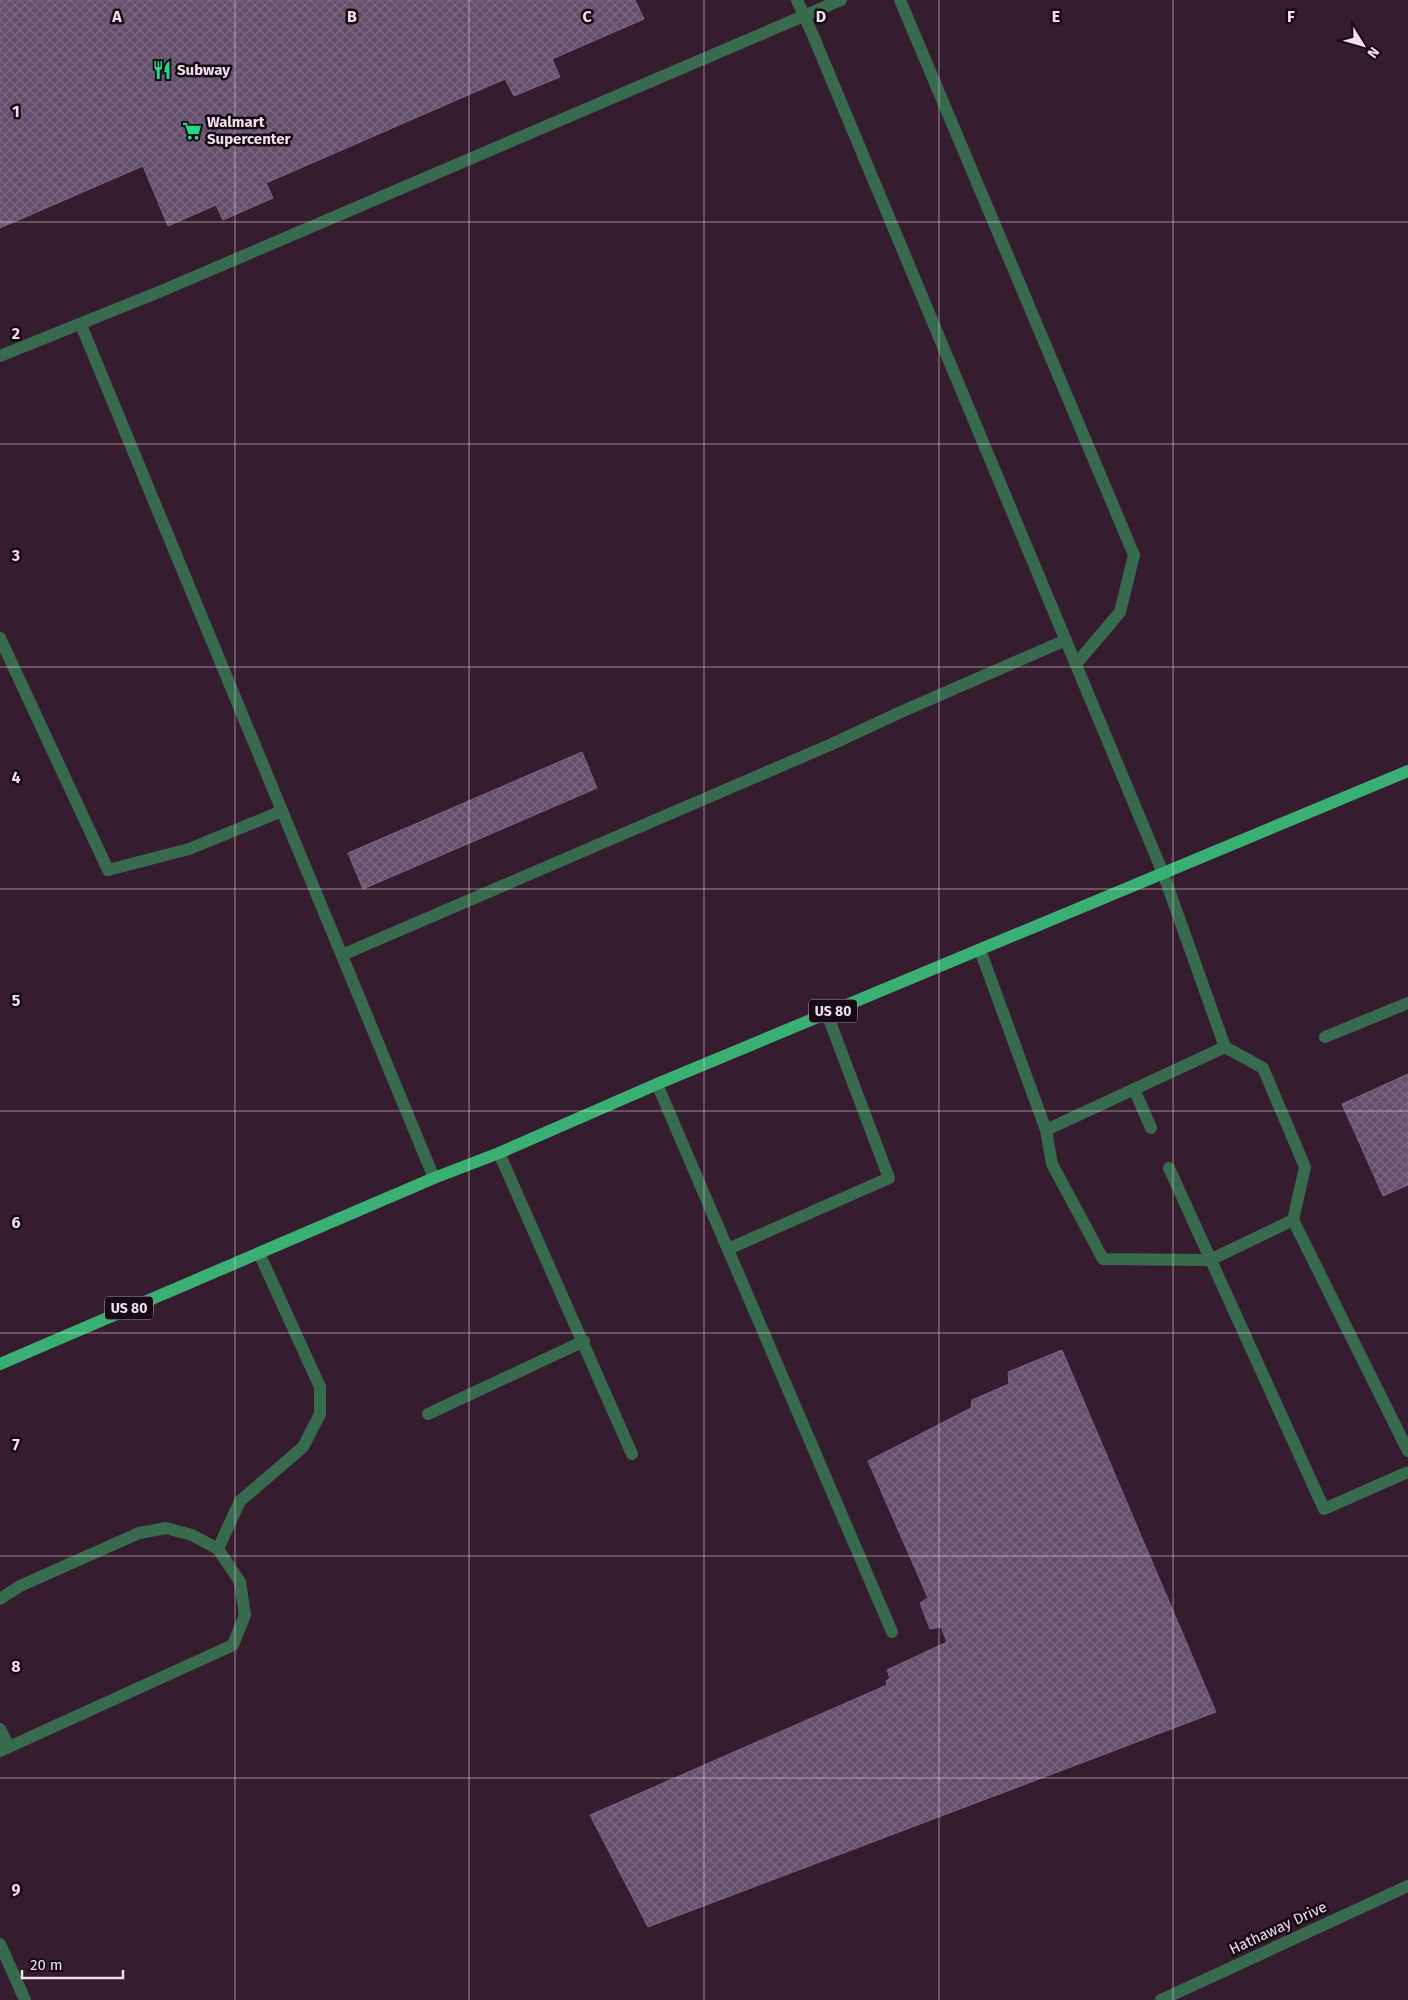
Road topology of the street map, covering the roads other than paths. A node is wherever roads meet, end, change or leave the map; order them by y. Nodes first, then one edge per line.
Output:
1 (797, 0) edge
2 (841, 0) edge
3 (900, 0) edge
4 (804, 15) junction
5 (81, 325) junction
6 (0, 356) edge
7 (0, 638) edge
8 (1066, 640) junction
9 (1076, 664) junction
10 (1408, 771) edge
11 (282, 811) junction
12 (1163, 873) junction
13 (980, 950) junction
14 (342, 955) junction
15 (1408, 1003) edge
16 (827, 1014) junction
17 (1325, 1037) dead end
18 (1225, 1047) junction
19 (657, 1084) junction
20 (1134, 1089) junction
21 (1151, 1128) dead end
22 (1046, 1130) junction
23 (499, 1153) junction
24 (1169, 1168) dead end
25 (434, 1178) junction
26 (1293, 1220) junction
27 (728, 1249) junction
28 (259, 1253) junction
29 (1210, 1260) junction
30 (584, 1341) junction
31 (0, 1364) edge
32 (428, 1414) dead end
33 (1408, 1451) edge
34 (632, 1454) dead end
35 (1408, 1472) edge
36 (218, 1549) junction
37 (0, 1599) edge
38 (892, 1632) dead end
39 (0, 1729) edge
40 (4, 1749) edge
41 (1408, 1886) edge
42 (0, 1944) edge
43 (25, 2000) edge
44 (1161, 2000) edge

1 - 4 street
2 - 4 street
3 - 9 street
4 - 5 street
4 - 8 street
5 - 6 street
5 - 11 street
7 - 11 street
8 - 9 street
8 - 14 street
9 - 12 street
10 - 12 main road, US 80
11 - 14 street
12 - 13 main road, US 80
12 - 18 street
13 - 16 main road, US 80
13 - 22 street
14 - 25 street
15 - 17 street
16 - 19 main road, US 80
16 - 27 street
18 - 20 street
18 - 26 street
19 - 23 main road, US 80
19 - 27 street
20 - 21 street
20 - 22 street
22 - 29 street
23 - 25 main road, US 80
23 - 30 street
24 - 29 street
25 - 28 main road, US 80
26 - 29 street
26 - 33 street
27 - 38 street
28 - 31 main road, US 80
28 - 36 street
29 - 35 street
30 - 32 street
30 - 34 street
36 - 37 street
36 - 40 street
39 - 40 street
41 - 44 street, Hathaway Drive
42 - 43 street

